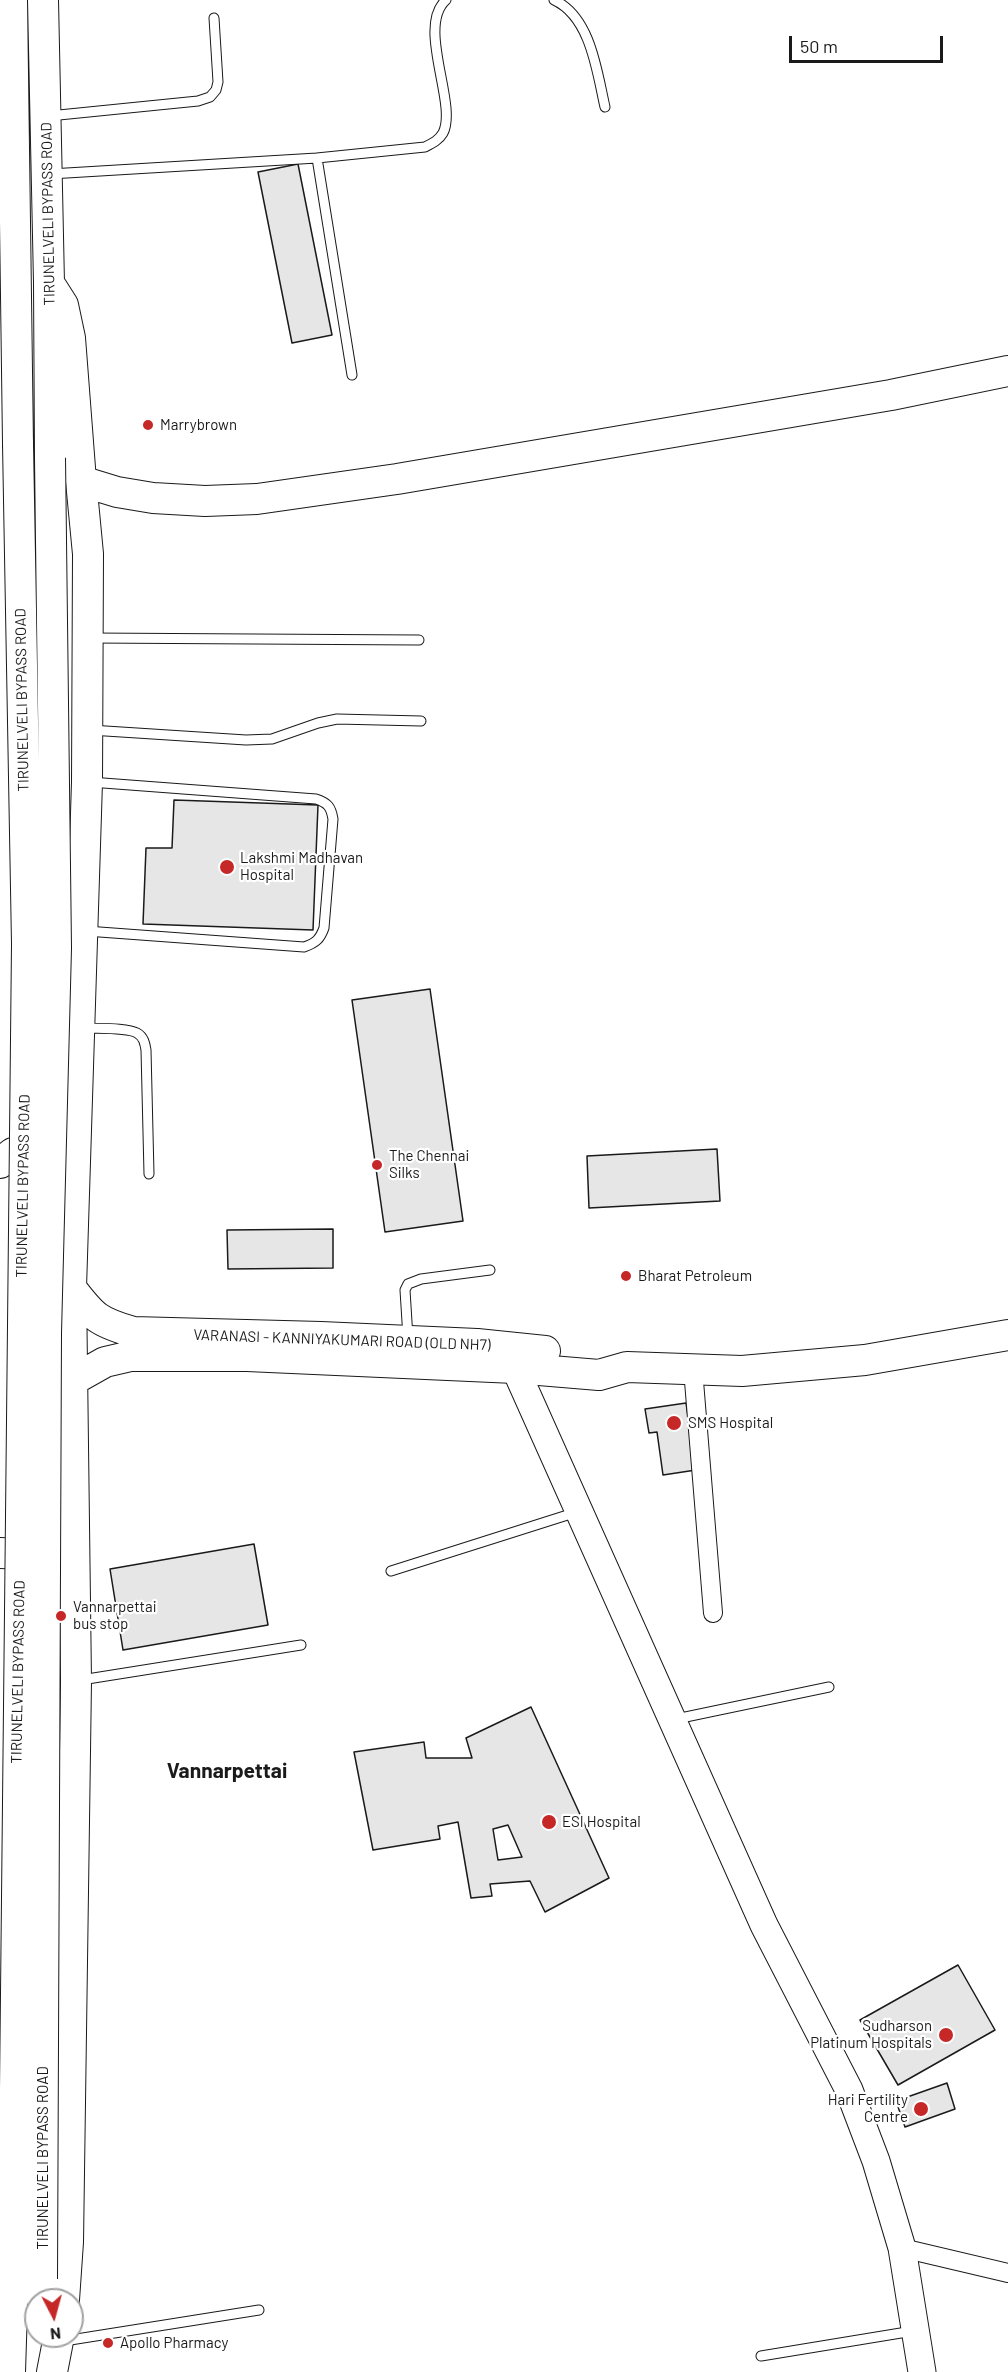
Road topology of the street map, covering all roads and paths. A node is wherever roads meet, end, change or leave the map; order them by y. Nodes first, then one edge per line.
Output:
1 (12, 0) edge
2 (44, 0) edge
3 (446, 0) edge
4 (554, 0) edge
5 (214, 18) dead end
6 (605, 107) dead end
7 (46, 116) junction
8 (318, 158) junction
9 (48, 174) junction
10 (49, 283) junction
11 (16, 284) junction
12 (1008, 371) edge
13 (352, 375) dead end
14 (0, 405) edge
15 (81, 481) junction
16 (88, 638) junction
17 (419, 640) dead end
18 (421, 721) dead end
19 (87, 730) junction
20 (87, 782) junction
21 (84, 931) junction
22 (79, 1028) junction
23 (0, 1163) edge
24 (149, 1173) dead end
25 (75, 1187) junction
26 (490, 1270) dead end
27 (71, 1288) junction
28 (1008, 1335) edge
29 (408, 1341) junction
30 (627, 1367) junction
31 (515, 1368) junction
32 (693, 1369) junction
33 (73, 1380) junction
34 (580, 1511) junction
35 (75, 1528) junction
36 (0, 1553) edge
37 (391, 1570) dead end
38 (713, 1613) dead end
39 (301, 1645) dead end
40 (76, 1681) junction
41 (829, 1687) dead end
42 (671, 1720) junction
43 (902, 2248) junction
44 (1008, 2273) edge
45 (42, 2288) edge
46 (65, 2288) edge
47 (259, 2310) dead end
48 (916, 2331) junction
49 (84, 2334) edge
50 (49, 2348) edge
51 (53, 2348) edge
52 (761, 2356) dead end
53 (10, 2372) edge
54 (40, 2372) edge
55 (52, 2372) edge
56 (922, 2372) edge

1 - 11 main road, TIRUNELVELI BYPASS ROAD
2 - 7 main road, TIRUNELVELI BYPASS ROAD
3 - 8 lane
4 - 6 lane
5 - 7 lane
7 - 9 main road, TIRUNELVELI BYPASS ROAD
8 - 9 lane
8 - 13 lane
9 - 10 main road, TIRUNELVELI BYPASS ROAD
10 - 15 main road
10 - 45 main road, TIRUNELVELI BYPASS ROAD, bridge
11 - 14 main road
11 - 53 main road, TIRUNELVELI BYPASS ROAD, bridge
12 - 15 main road
15 - 16 main road
16 - 17 lane
16 - 19 main road
18 - 19 lane
19 - 20 main road
20 - 21 main road
20 - 21 lane
21 - 22 main road
22 - 24 lane
22 - 25 main road
23 - 25 main road
25 - 27 main road
26 - 29 lane
27 - 29 main road, VARANASI - KANNIYAKUMARI ROAD (OLD NH7)
27 - 33 main road
28 - 32 main road, VARANASI - KANNIYAKUMARI ROAD (OLD NH7)
29 - 30 main road, VARANASI - KANNIYAKUMARI ROAD (OLD NH7)
30 - 31 main road, VARANASI - KANNIYAKUMARI ROAD (OLD NH7)
30 - 32 main road, VARANASI - KANNIYAKUMARI ROAD (OLD NH7)
31 - 33 main road, VARANASI - KANNIYAKUMARI ROAD (OLD NH7)
31 - 34 street
32 - 38 street
33 - 35 main road
34 - 37 lane
34 - 42 street
35 - 36 main road
35 - 40 main road
39 - 40 lane
40 - 46 main road
41 - 42 lane
42 - 43 street
43 - 44 street
43 - 48 street
47 - 49 lane
48 - 52 lane
48 - 56 street
50 - 54 main road
51 - 55 main road

